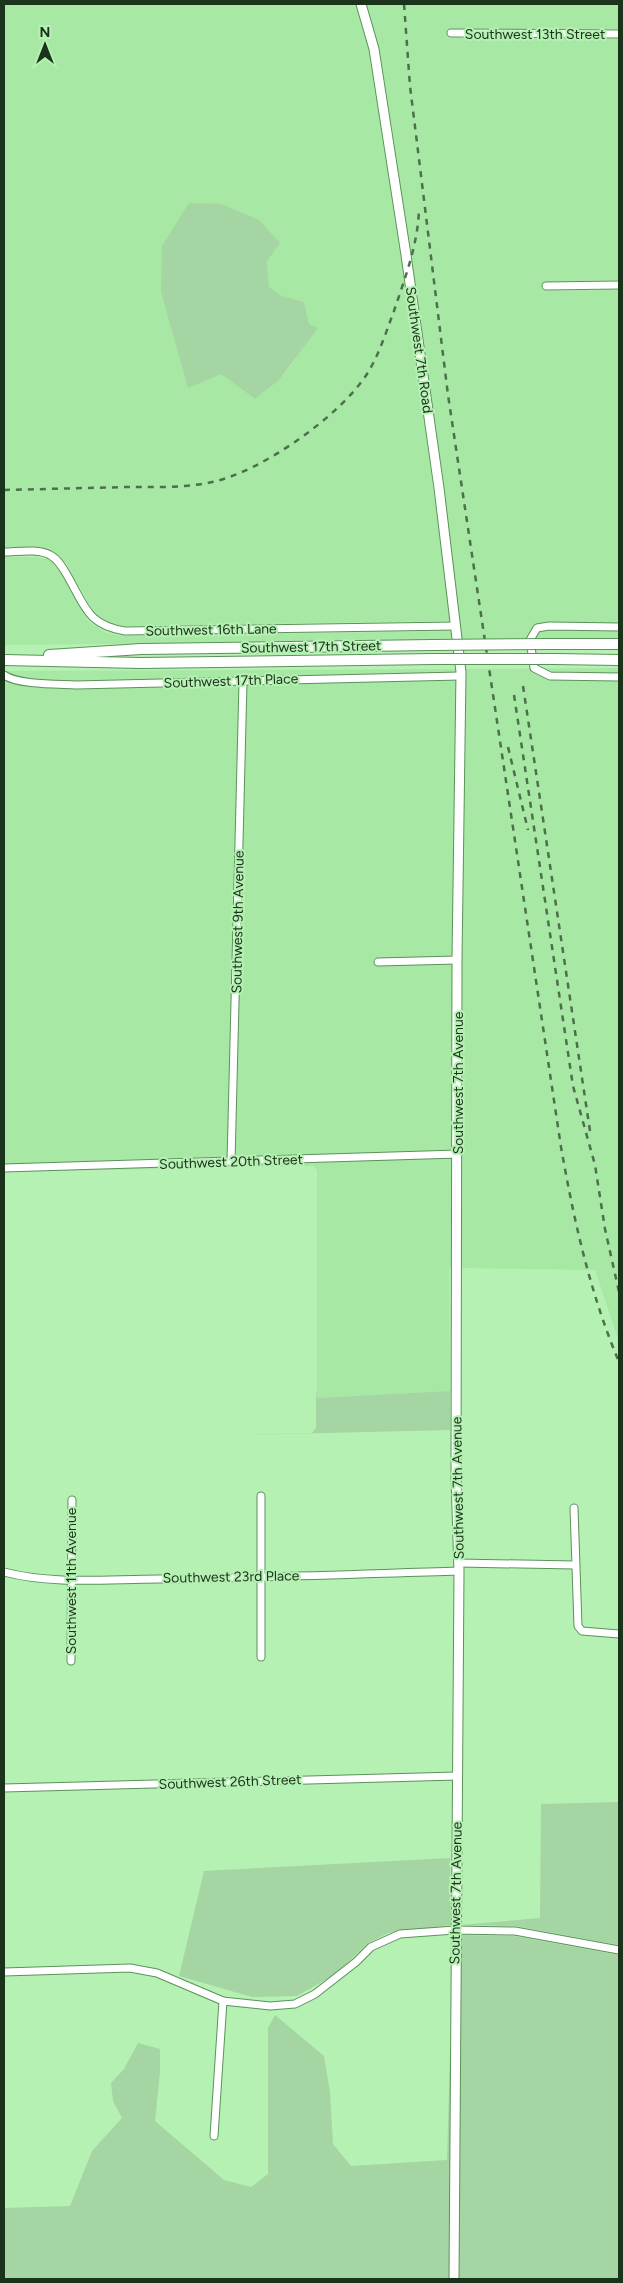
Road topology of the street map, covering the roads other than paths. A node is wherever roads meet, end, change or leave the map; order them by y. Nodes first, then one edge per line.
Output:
1 (361, 4) edge
2 (451, 33) dead end
3 (619, 34) edge
4 (619, 285) edge
5 (546, 286) dead end
6 (4, 552) edge
7 (456, 626) junction
8 (619, 627) edge
9 (619, 644) edge
10 (4, 659) edge
11 (619, 660) edge
12 (4, 675) edge
13 (460, 676) junction
14 (619, 677) edge
15 (244, 682) junction
16 (459, 698) joint
17 (457, 960) junction
18 (378, 962) dead end
19 (458, 1154) junction
20 (231, 1162) junction
21 (4, 1168) edge
22 (261, 1496) dead end
23 (72, 1500) dead end
24 (574, 1508) dead end
25 (575, 1565) junction
26 (458, 1567) junction
27 (4, 1572) edge
28 (261, 1578) junction
29 (70, 1580) junction
30 (619, 1634) edge
31 (261, 1657) dead end
32 (71, 1661) dead end
33 (457, 1776) junction
34 (4, 1788) edge
35 (455, 1930) junction
36 (619, 1950) edge
37 (4, 1972) edge
38 (223, 2001) junction
39 (214, 2136) dead end
40 (454, 2279) edge

1 - 7 street, Southwest 7th Road
2 - 3 street, Southwest 13th Street
4 - 5 street
6 - 7 street, Southwest 16th Lane
7 - 13 street, Southwest 7th Road
8 - 14 street
9 - 10 main road, Southwest 17th Street, bridge
10 - 11 main road, Southwest 17th Street, bridge
12 - 15 street, Southwest 17th Place
13 - 15 street, Southwest 17th Place
13 - 16 street, Southwest 7th Road
15 - 20 street, Southwest 9th Avenue
16 - 17 street, Southwest 7th Avenue
17 - 18 street
17 - 19 street, Southwest 7th Avenue
19 - 20 street, Southwest 20th Street
19 - 26 street, Southwest 7th Avenue
20 - 21 street, Southwest 20th Street
22 - 28 street
23 - 29 street, Southwest 11th Avenue
24 - 25 street
25 - 26 street, Southwest 23rd Place
25 - 30 street
26 - 28 street, Southwest 23rd Place
26 - 33 street, Southwest 7th Avenue
27 - 29 street, Southwest 23rd Place
28 - 29 street, Southwest 23rd Place
28 - 31 street
29 - 32 street, Southwest 11th Avenue
33 - 34 street, Southwest 26th Street
33 - 35 street, Southwest 7th Avenue
35 - 36 street
35 - 38 street
35 - 40 street, Southwest 7th Avenue
37 - 38 street
38 - 39 street

